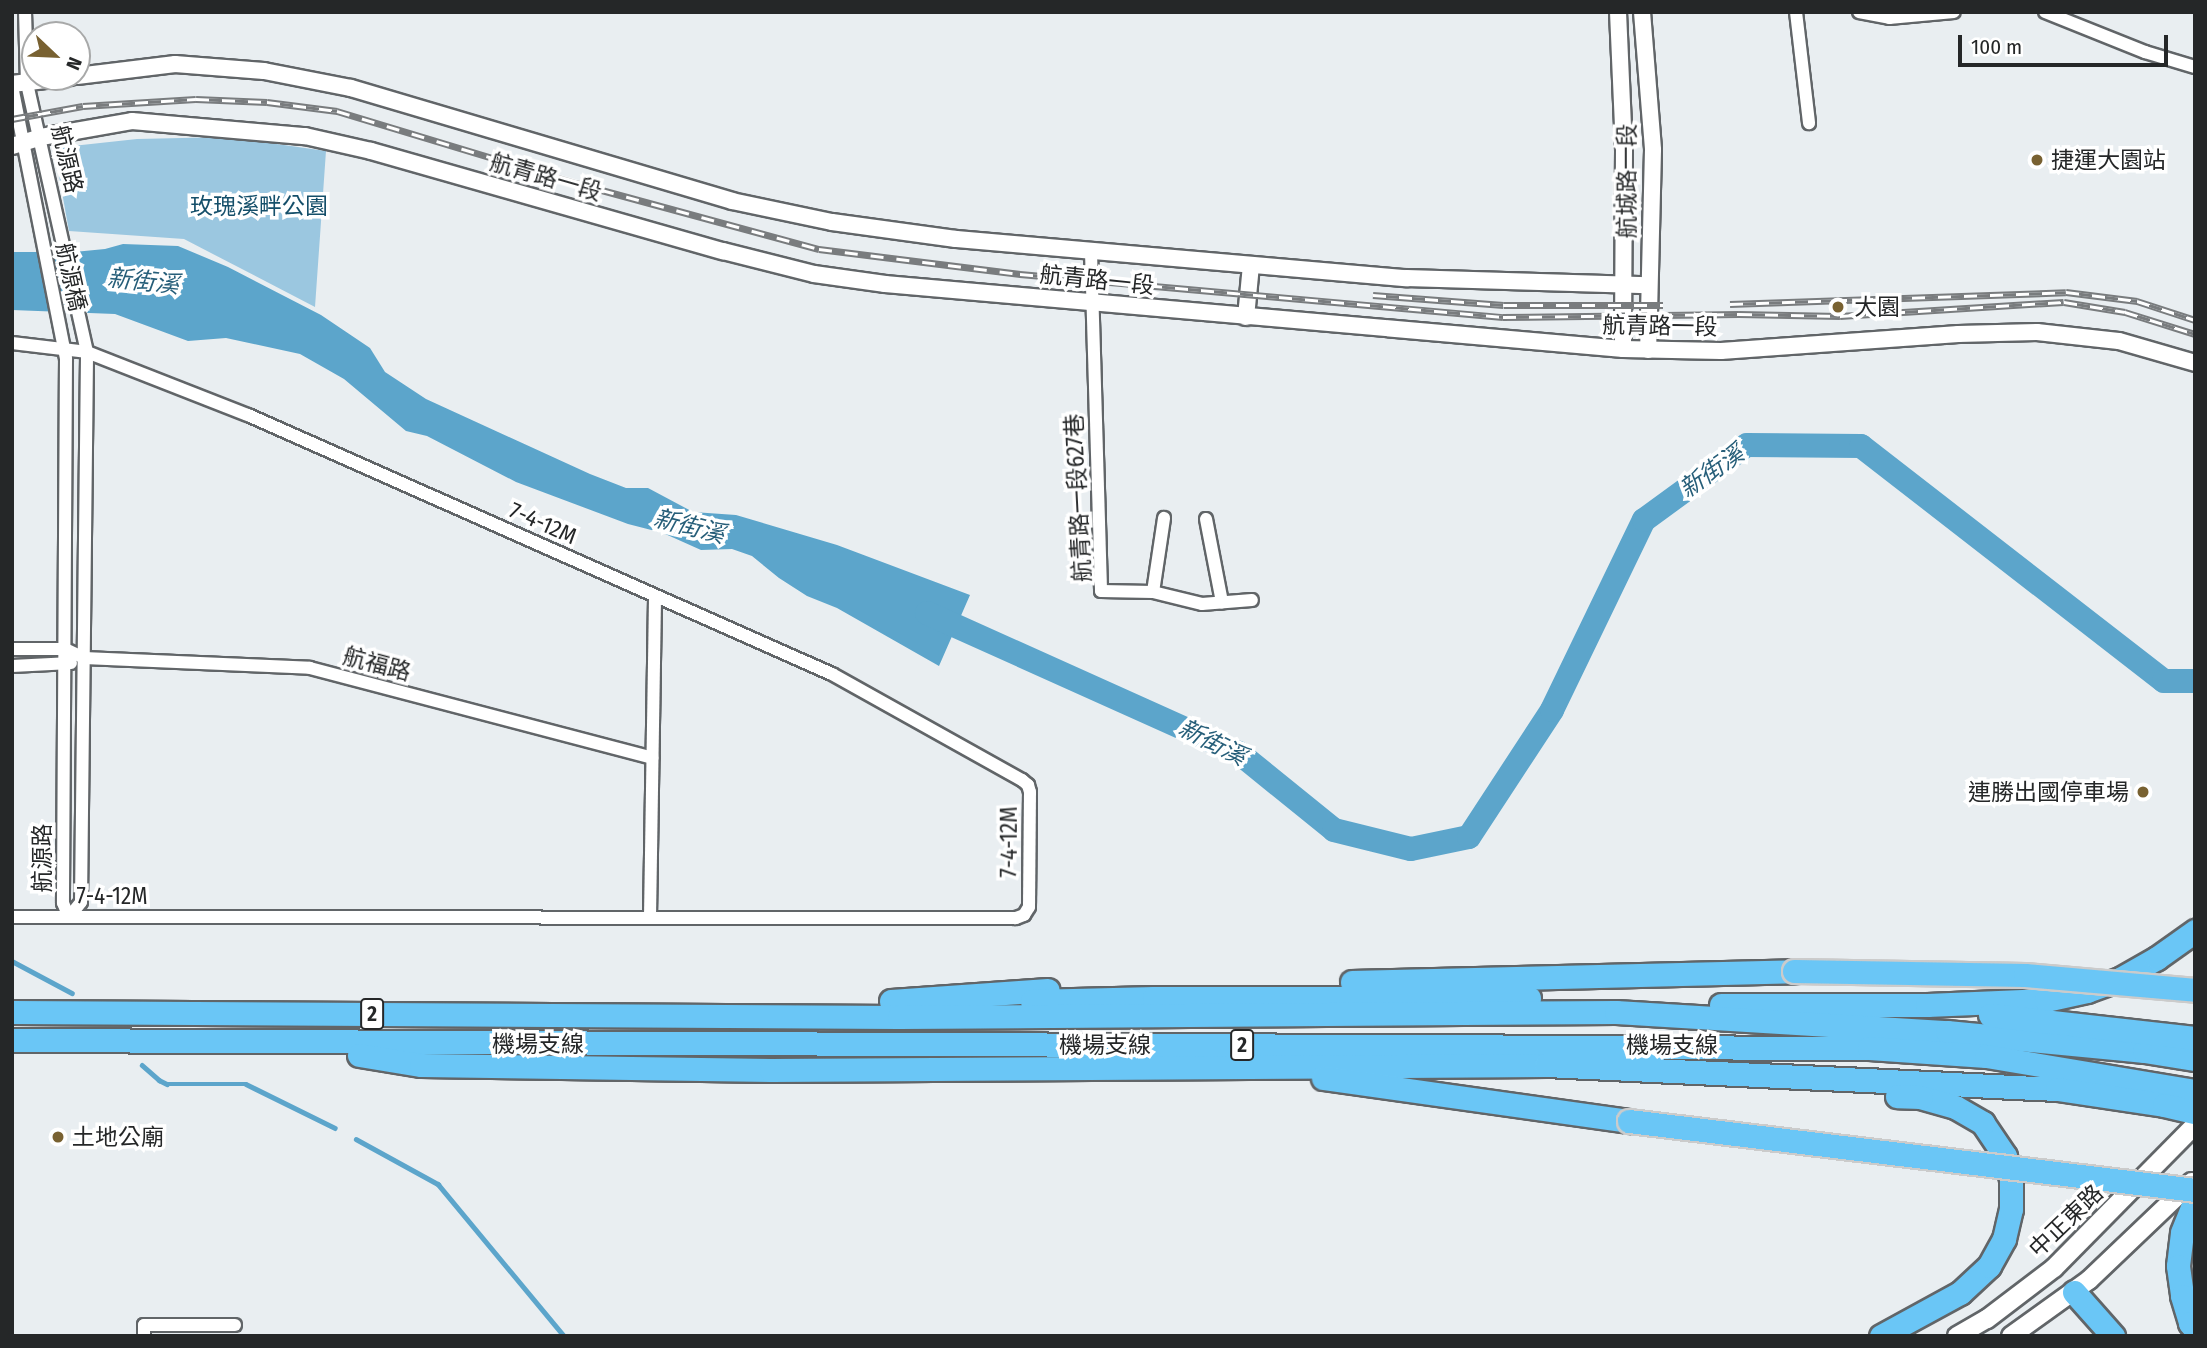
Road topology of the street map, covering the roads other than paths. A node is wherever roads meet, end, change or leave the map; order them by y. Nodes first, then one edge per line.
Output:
1 (25, 12) edge
2 (1618, 12) edge
3 (1642, 12) edge
4 (1796, 12) edge
5 (1858, 12) edge
6 (1954, 12) edge
7 (2045, 12) edge
8 (2195, 67) edge
9 (91, 74) edge
10 (17, 85) edge
11 (1809, 123) dead end
12 (41, 136) junction
13 (18, 145) edge
14 (61, 231) joint
15 (41, 232) joint
16 (1091, 252) junction
17 (1251, 265) junction
18 (1624, 285) junction
19 (1648, 285) junction
20 (1091, 303) junction
21 (1246, 317) junction
22 (81, 328) joint
23 (61, 330) joint
24 (12, 343) edge
25 (1623, 349) junction
26 (1648, 350) junction
27 (64, 351) junction
28 (87, 352) junction
29 (2195, 363) edge
30 (1164, 518) dead end
31 (1206, 519) dead end
32 (1153, 592) junction
33 (654, 596) junction
34 (1252, 600) dead end
35 (1222, 603) junction
36 (12, 649) edge
37 (65, 649) junction
38 (84, 658) junction
39 (12, 666) edge
40 (64, 666) junction
41 (652, 758) junction
42 (12, 917) edge
43 (69, 917) junction
44 (650, 917) junction
45 (2195, 931) edge
46 (2195, 990) edge
47 (891, 1001) junction
48 (1886, 1005) junction
49 (12, 1012) edge
50 (732, 1016) junction
51 (2195, 1038) edge
52 (12, 1040) edge
53 (286, 1043) junction
54 (2195, 1059) edge
55 (1272, 1068) junction
56 (1699, 1074) junction
57 (2195, 1091) edge
58 (2195, 1112) edge
59 (2195, 1125) edge
60 (2195, 1179) edge
61 (2195, 1190) edge
62 (2195, 1200) edge
63 (2054, 1268) junction
64 (2074, 1292) junction
65 (235, 1325) dead end
66 (2195, 1329) edge
67 (144, 1336) edge
68 (1881, 1336) edge
69 (1957, 1336) edge
70 (2011, 1336) edge
71 (2113, 1336) edge

1 - 10 street, 航源路
2 - 18 street, 航城路一段
3 - 19 street, 航城路一段
4 - 11 street
5 - 6 street
7 - 8 street
9 - 16 street, 航青路一段
10 - 12 street, 航源路
10 - 13 street, 航源路
12 - 13 street, 航青路一段
12 - 14 street, 航源路
12 - 20 street, 航青路一段
13 - 15 street, 航源路
14 - 22 street, 航源橋
15 - 23 street, 航源橋
16 - 17 street, 航青路一段
16 - 20 street, 航青路一段627巷
17 - 18 street, 航青路一段
17 - 21 street
18 - 19 street, 航青路一段
18 - 25 street, 航城路一段
19 - 26 street, 航城路一段
20 - 21 street, 航青路一段
20 - 32 street, 航青路一段627巷
21 - 25 street, 航青路一段
22 - 28 street, 航源路
23 - 27 street, 航源路
24 - 27 street, 7-4-12M
25 - 26 street, 航青路一段
26 - 29 street, 航青路一段
27 - 28 street, 7-4-12M
27 - 37 street, 航源路
28 - 33 street, 7-4-12M
28 - 38 street, 航源路
30 - 32 street
31 - 35 street
32 - 35 street, 航青路一段627巷
33 - 41 street
33 - 44 street, 7-4-12M
34 - 35 street, 航青路一段627巷
36 - 37 street, 航福路
37 - 38 street, 航福路
37 - 40 street, 航源路
38 - 40 street, 航福路
38 - 41 street, 航福路
38 - 43 street, 航源路
39 - 40 street, 航福路
40 - 43 street, 航源路
41 - 44 street
42 - 43 street, 7-4-12M
43 - 44 street, 7-4-12M
45 - 48 highway
46 - 47 highway, bridge
47 - 48 highway
47 - 50 highway
48 - 51 highway
49 - 50 highway, 機場支線 / 2
50 - 54 highway, 機場支線 / 2
52 - 53 highway, 機場支線 / 2
53 - 55 highway
53 - 57 highway, 機場支線 / 2
55 - 56 highway
55 - 61 highway, bridge
56 - 58 highway
56 - 68 highway
59 - 63 main road, 中正東路
60 - 64 main road
62 - 66 highway
63 - 64 main road
63 - 69 main road, 中正東路
64 - 70 main road
64 - 71 highway
65 - 67 street

